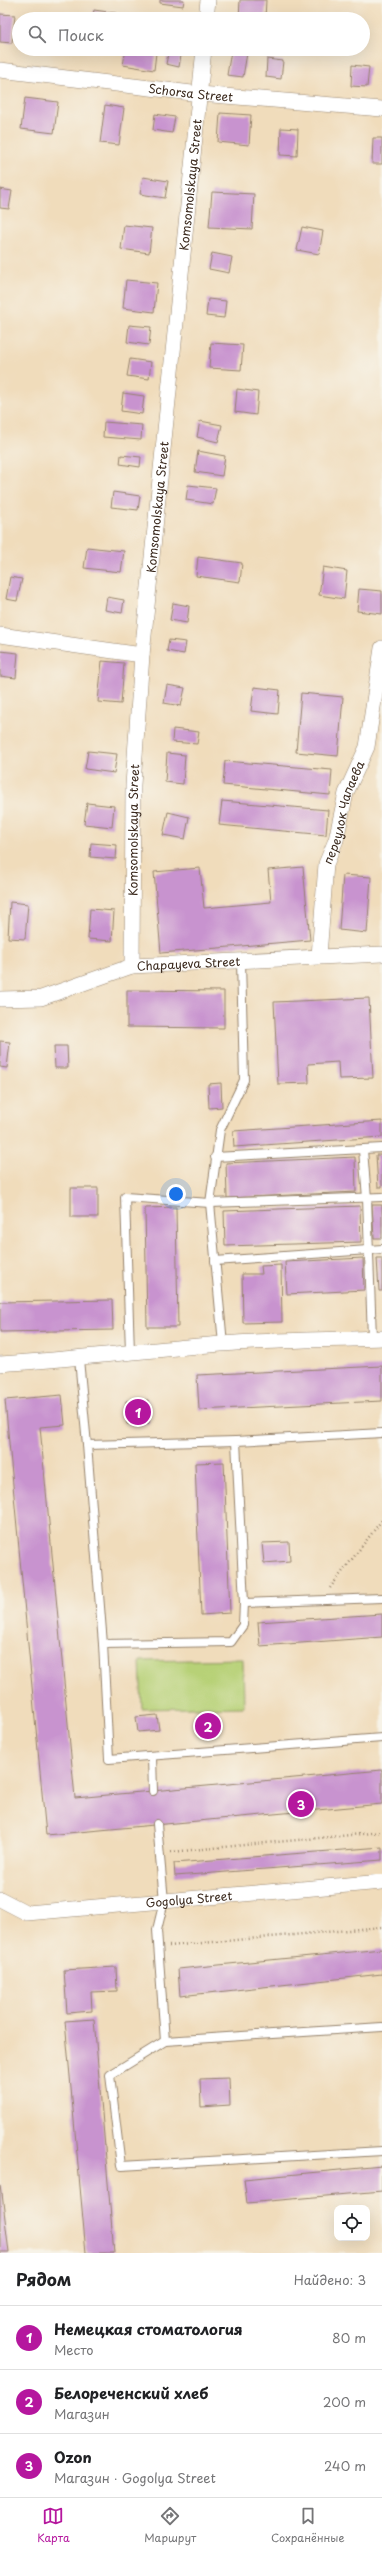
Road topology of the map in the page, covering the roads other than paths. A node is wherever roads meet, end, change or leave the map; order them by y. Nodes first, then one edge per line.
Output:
1 (208, 0) edge
2 (207, 12) edge
3 (203, 56) edge
4 (0, 70) edge
5 (200, 94) junction
6 (382, 109) edge
7 (0, 636) edge
8 (382, 648) edge
9 (142, 655) junction
10 (382, 954) edge
11 (319, 956) junction
12 (241, 960) junction
13 (132, 966) junction
14 (0, 998) edge
15 (382, 1148) edge
16 (363, 1150) junction
17 (215, 1157) junction
18 (382, 1197) edge
19 (367, 1198) junction
20 (210, 1203) junction
21 (382, 1249) edge
22 (369, 1250) junction
23 (215, 1261) junction
24 (377, 1338) edge
25 (223, 1344) junction
26 (130, 1352) junction
27 (79, 1359) junction
28 (0, 1364) edge
29 (382, 1433) edge
30 (236, 1440) junction
31 (88, 1445) junction
32 (382, 1598) edge
33 (244, 1603) junction
34 (103, 1644) junction
35 (382, 1738) edge
36 (152, 1757) junction
37 (153, 1791) dead end
38 (157, 1824) dead end
39 (382, 1882) edge
40 (0, 1899) edge
41 (164, 1901) junction
42 (382, 2027) edge
43 (165, 2041) junction
44 (382, 2151) edge

1 - 2 street
3 - 5 street, Komsomolskaya Street
4 - 5 street, Schorsa Street
5 - 6 street, Schorsa Street
5 - 9 street, Komsomolskaya Street
7 - 9 street
8 - 11 street, переулок Чапаева
9 - 13 street, Komsomolskaya Street
10 - 11 street, Chapayeva Street
11 - 12 street, Chapayeva Street
12 - 13 street, Chapayeva Street
12 - 17 lane
13 - 14 street, Chapayeva Street
15 - 16 lane
16 - 17 lane
16 - 19 lane
17 - 20 lane
18 - 19 lane
19 - 20 lane
19 - 22 lane
20 - 23 lane
20 - 26 lane
21 - 22 lane
22 - 23 lane
22 - 24 lane
23 - 25 lane
24 - 25 street
25 - 26 street
26 - 27 street
27 - 28 street
27 - 31 lane
29 - 30 lane
30 - 31 lane
30 - 33 lane
31 - 34 lane
32 - 33 lane
33 - 34 lane
34 - 36 lane
35 - 36 lane
36 - 37 lane
38 - 41 lane
39 - 41 street, Gogolya Street
40 - 41 street, Gogolya Street
41 - 43 lane
42 - 43 lane
43 - 44 lane

